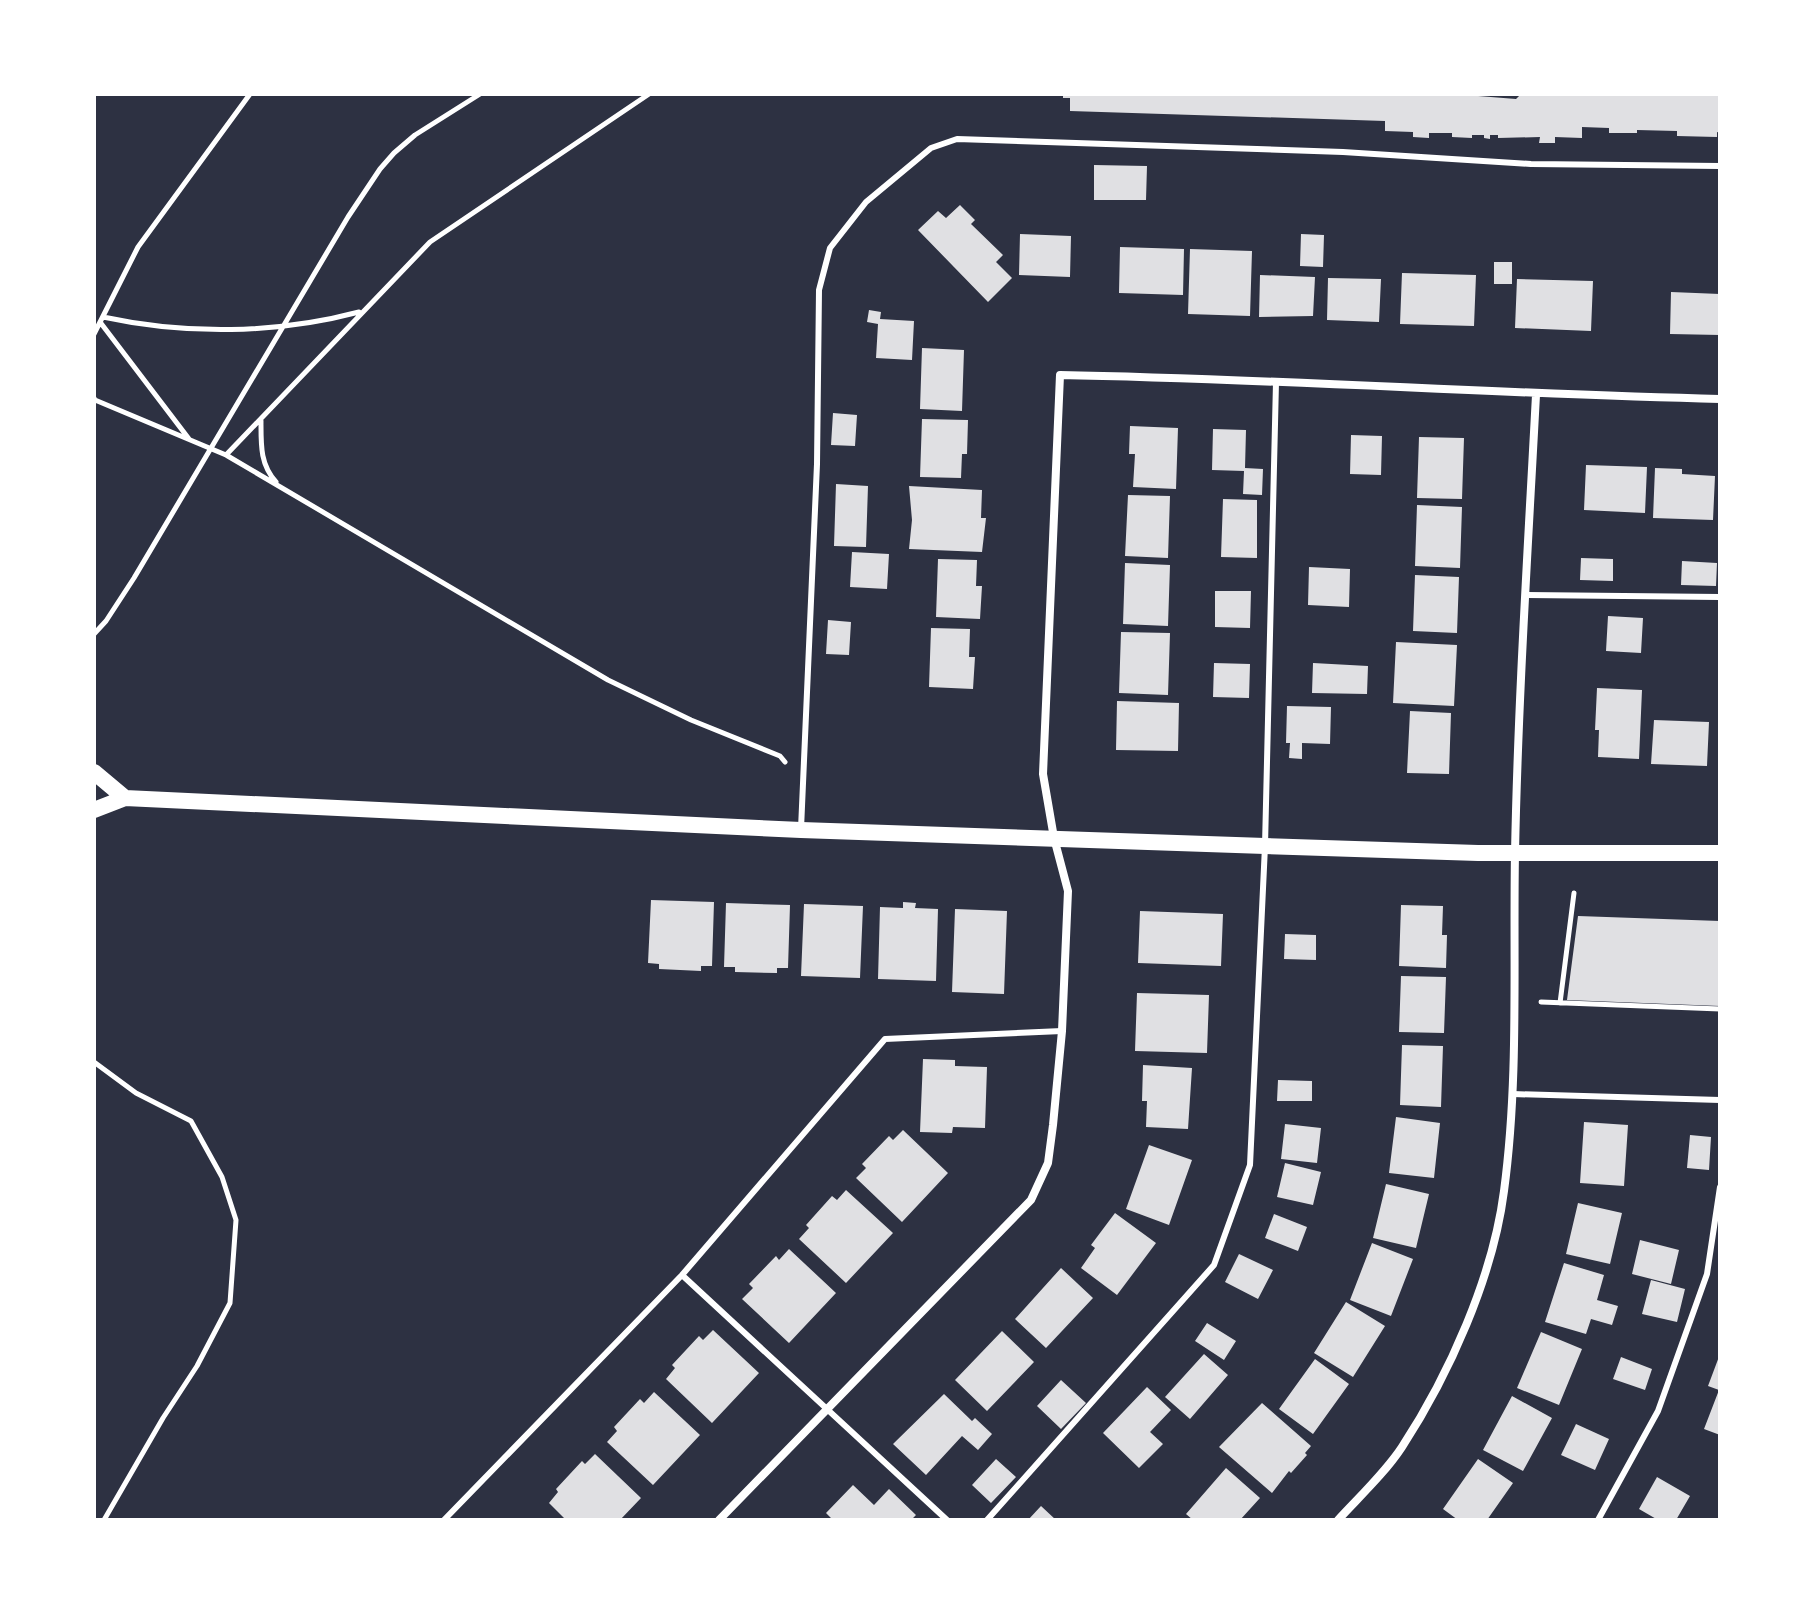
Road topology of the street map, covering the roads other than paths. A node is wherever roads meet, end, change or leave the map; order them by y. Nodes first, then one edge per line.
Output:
1 (1720, 166) edge
2 (1276, 382) junction
3 (1536, 395) junction
4 (1720, 399) edge
5 (1527, 595) junction
6 (1720, 597) edge
7 (94, 772) edge
8 (125, 798) junction
9 (94, 810) edge
10 (801, 830) junction
11 (1054, 838) junction
12 (1265, 846) junction
13 (1515, 852) junction
14 (1720, 853) edge
15 (1062, 1031) junction
16 (1513, 1094) junction
17 (1720, 1100) edge
18 (1720, 1187) edge
19 (682, 1275) junction
20 (827, 1409) junction
21 (444, 1520) edge
22 (719, 1520) edge
23 (947, 1520) edge
24 (987, 1520) edge
25 (1338, 1520) edge
26 (1598, 1520) edge

1 - 10 lane
2 - 3 street
2 - 11 street
2 - 12 lane
3 - 4 street
3 - 5 street
5 - 6 lane
5 - 13 street
7 - 8 main road
8 - 9 main road
8 - 10 main road
10 - 11 main road
11 - 12 main road
11 - 15 street
12 - 13 main road
12 - 24 lane
13 - 14 main road
13 - 16 street
15 - 19 lane
15 - 20 street
16 - 17 lane
16 - 25 street
18 - 26 lane
19 - 20 lane
19 - 21 lane
20 - 22 street
20 - 23 lane

